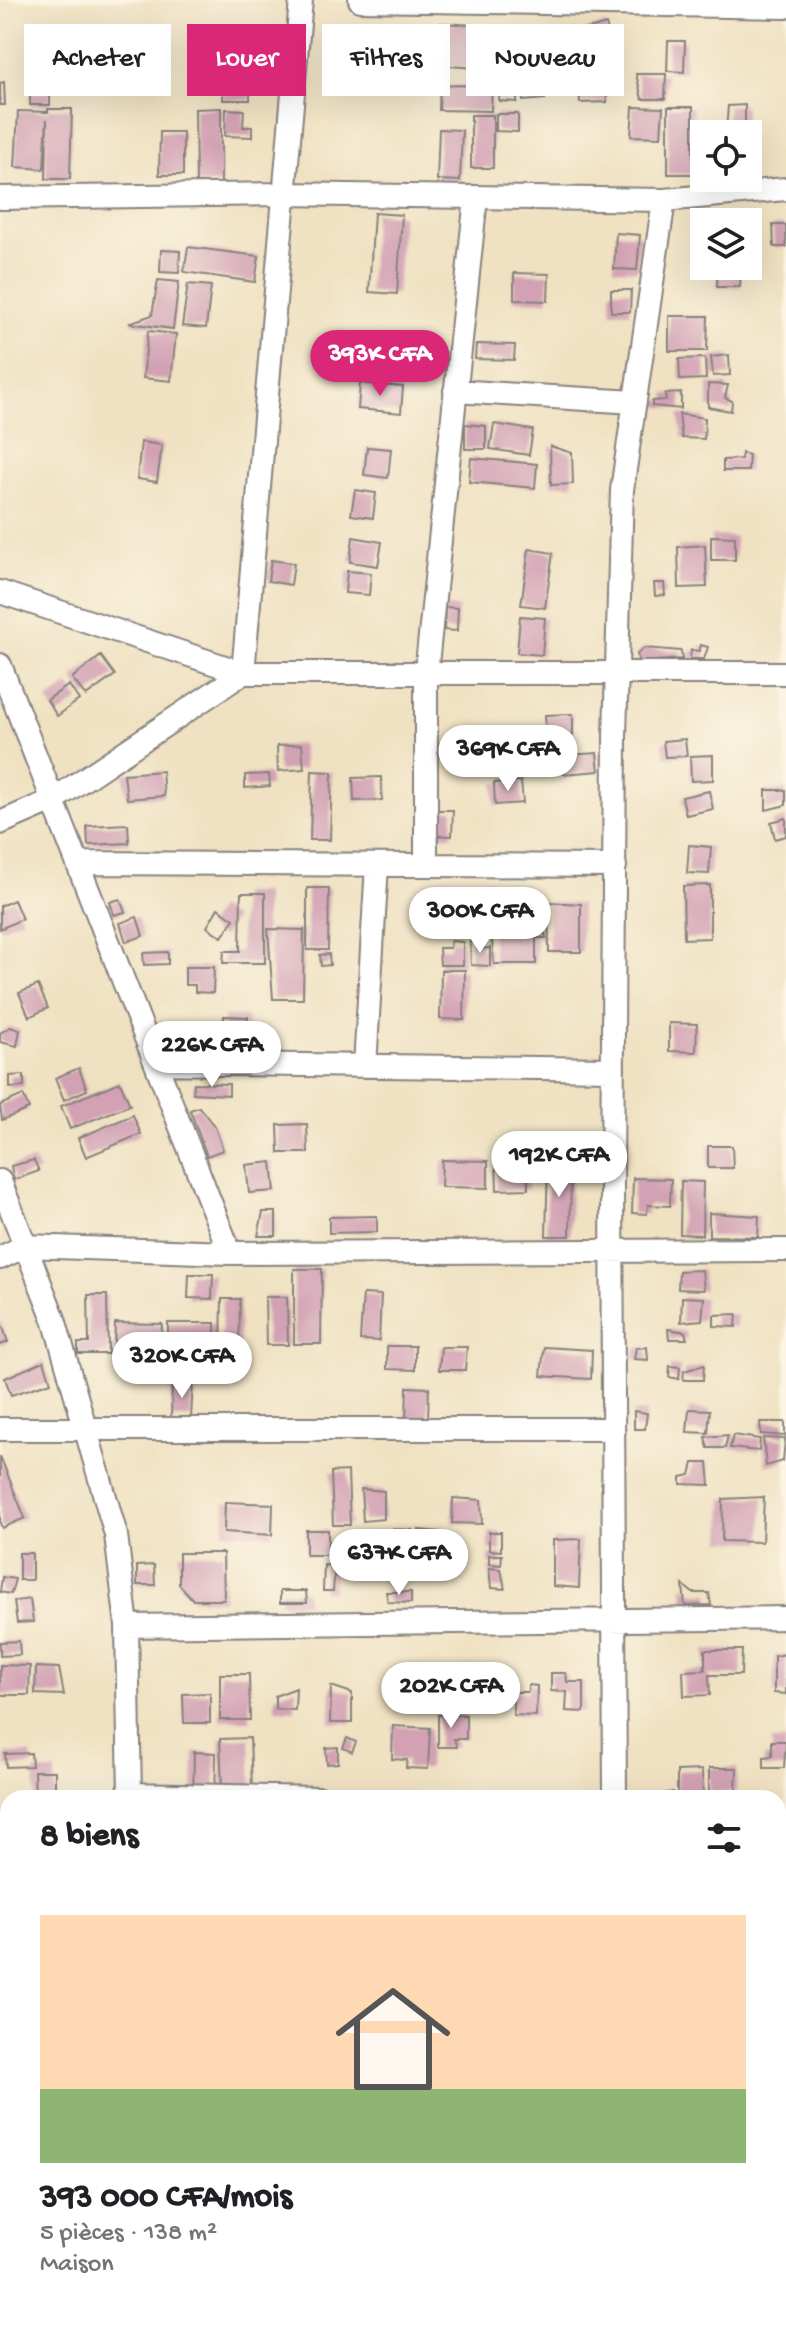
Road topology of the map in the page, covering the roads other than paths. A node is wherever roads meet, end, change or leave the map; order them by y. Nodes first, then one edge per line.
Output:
1 (301, 0) edge
2 (360, 0) edge
3 (786, 7) edge
4 (786, 189) edge
5 (285, 194) junction
6 (476, 197) junction
7 (0, 198) edge
8 (664, 200) junction
9 (455, 391) junction
10 (635, 402) junction
11 (0, 592) edge
12 (0, 665) edge
13 (243, 673) junction
14 (786, 673) edge
15 (426, 674) junction
16 (617, 675) junction
17 (53, 800) junction
18 (0, 823) edge
19 (78, 863) junction
20 (377, 865) junction
21 (426, 865) junction
22 (615, 866) junction
23 (156, 1063) junction
24 (365, 1066) junction
25 (613, 1069) junction
26 (0, 1181) edge
27 (25, 1246) junction
28 (613, 1250) junction
29 (786, 1250) edge
30 (230, 1253) junction
31 (0, 1258) edge
32 (0, 1429) edge
33 (613, 1429) junction
34 (86, 1431) junction
35 (786, 1618) edge
36 (614, 1621) junction
37 (127, 1626) junction
38 (130, 1790) edge
39 (615, 1790) edge

1 - 5 street
2 - 3 street
4 - 8 street
5 - 6 street
5 - 7 street
5 - 13 street
6 - 8 street
6 - 9 street
8 - 10 street
9 - 10 street
9 - 15 street
10 - 16 street
11 - 13 street
12 - 17 street
13 - 15 street
13 - 17 street
14 - 16 street
15 - 16 street
15 - 21 street
16 - 22 street
17 - 18 street
17 - 19 street
19 - 20 street
19 - 23 street
20 - 21 street
20 - 24 street
21 - 22 street
22 - 25 street
23 - 24 street
23 - 30 street
24 - 25 street
25 - 28 street
26 - 27 street
27 - 30 street
27 - 31 street
27 - 34 street
28 - 29 street
28 - 30 street
28 - 33 street
32 - 34 street
33 - 34 street
33 - 36 street
34 - 37 street
35 - 36 street
36 - 37 street
36 - 39 street
37 - 38 street

